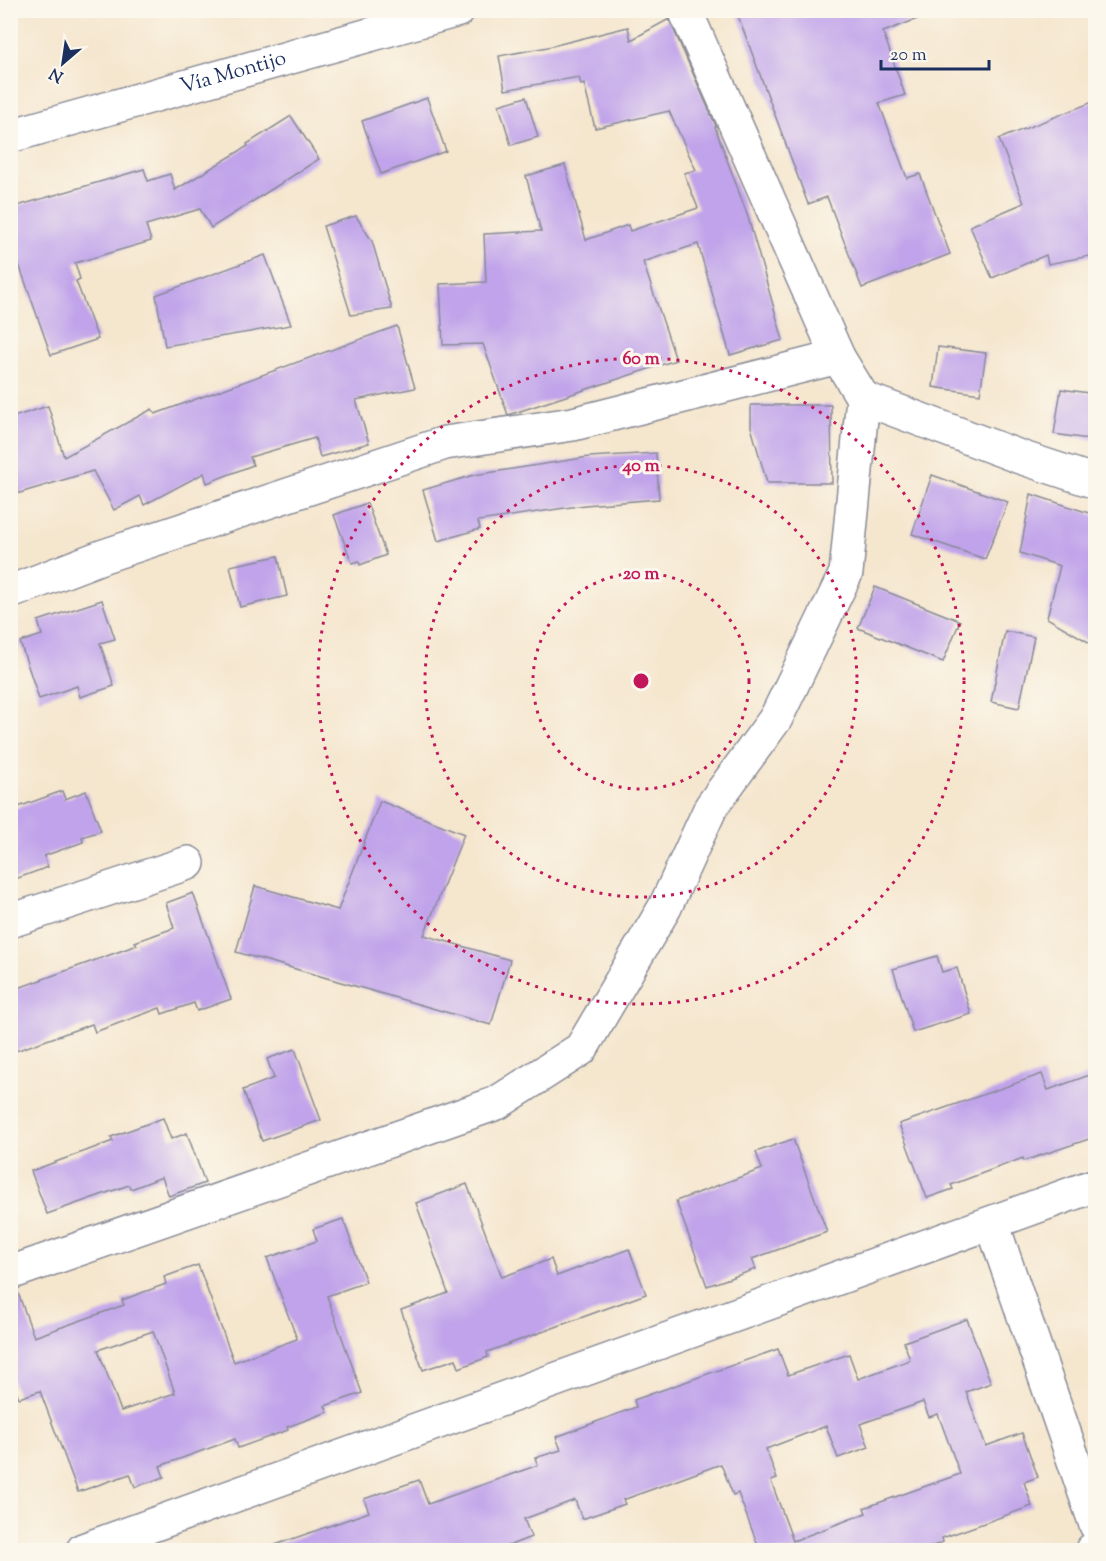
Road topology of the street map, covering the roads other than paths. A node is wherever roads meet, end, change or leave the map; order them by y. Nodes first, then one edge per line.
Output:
1 (458, 10) edge
2 (686, 10) edge
3 (10, 136) edge
4 (838, 357) junction
5 (863, 398) junction
6 (1095, 482) edge
7 (10, 592) edge
8 (188, 863) dead end
9 (10, 921) edge
10 (1095, 1185) edge
11 (992, 1223) junction
12 (10, 1273) edge
13 (1095, 1525) edge
14 (83, 1551) edge

1 - 3 street, Vía Montijo
2 - 4 street
4 - 5 street
4 - 7 street
5 - 6 street
5 - 12 street
8 - 9 street
10 - 11 street
11 - 13 street
11 - 14 street

